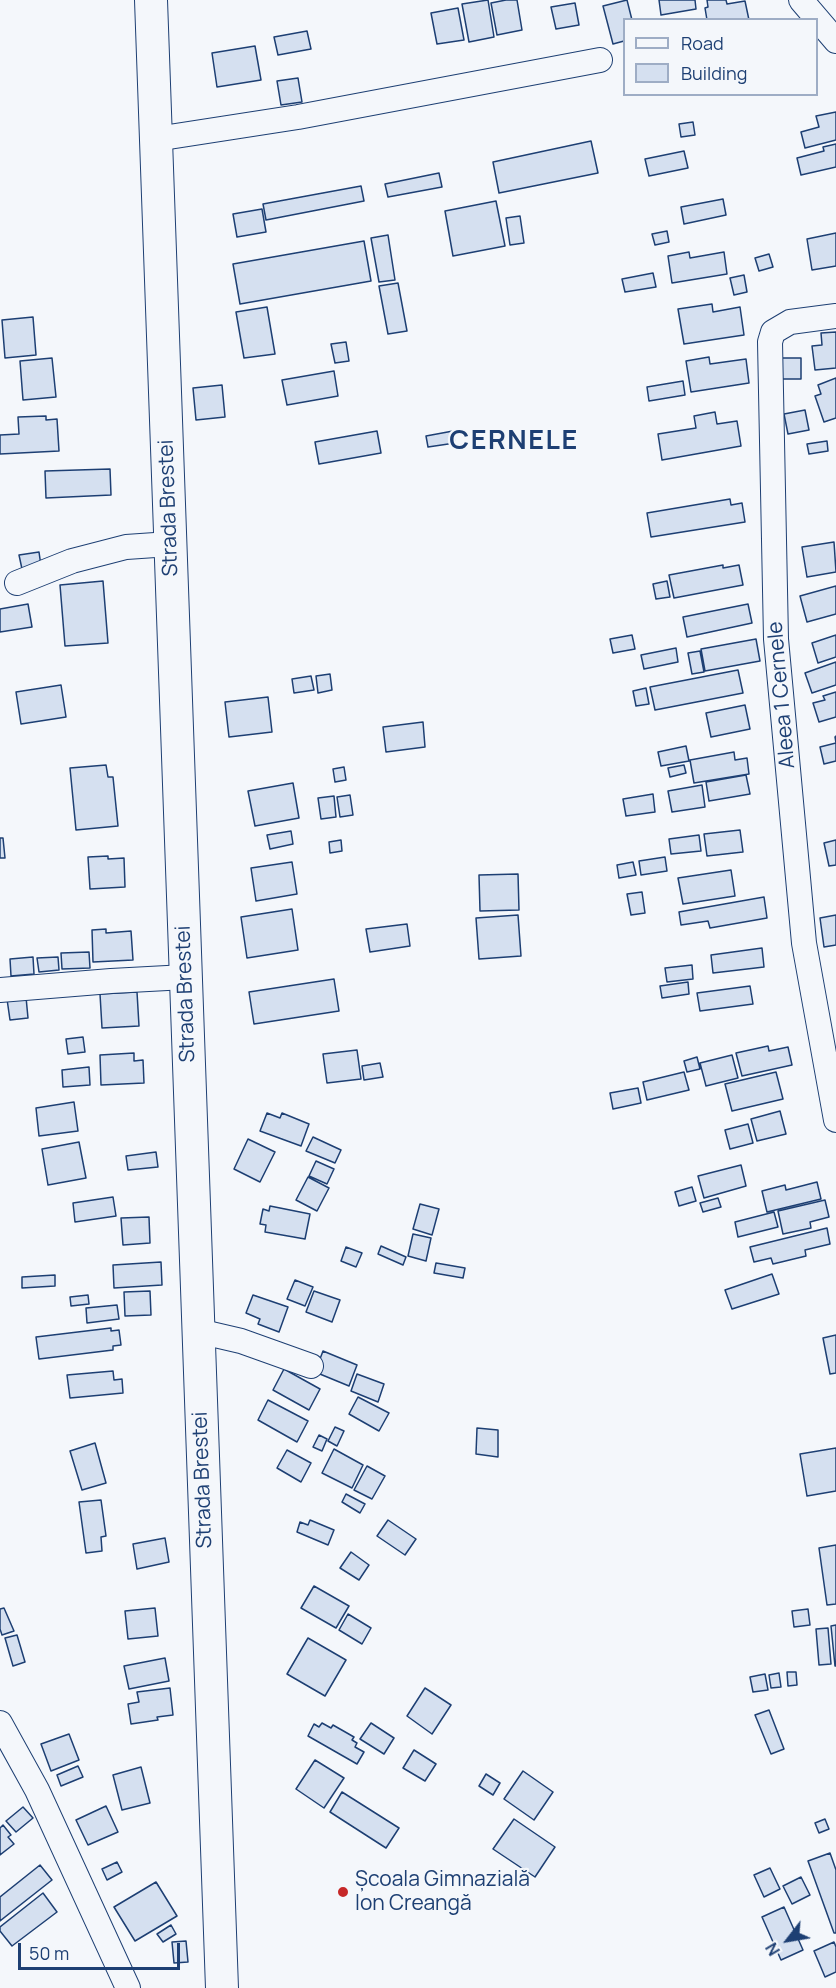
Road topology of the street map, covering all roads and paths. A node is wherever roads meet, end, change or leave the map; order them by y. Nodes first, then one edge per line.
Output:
1 (152, 0) edge
2 (801, 0) edge
3 (816, 18) edge
4 (818, 20) edge
5 (836, 41) edge
6 (600, 60) dead end
7 (156, 139) junction
8 (836, 316) edge
9 (170, 544) junction
10 (17, 583) dead end
11 (186, 977) junction
12 (0, 990) edge
13 (836, 1120) edge
14 (198, 1331) junction
15 (311, 1366) dead end
16 (0, 1723) edge
17 (128, 1988) edge
18 (222, 1988) edge

1 - 7 main road, Strada Brestei
2 - 3 street
4 - 5 street
6 - 7 street
7 - 9 main road, Strada Brestei
8 - 13 street, Aleea 1 Cernele
9 - 10 street
9 - 11 main road, Strada Brestei
11 - 12 street
11 - 14 main road, Strada Brestei
14 - 15 street
14 - 18 main road, Strada Brestei
16 - 17 street

